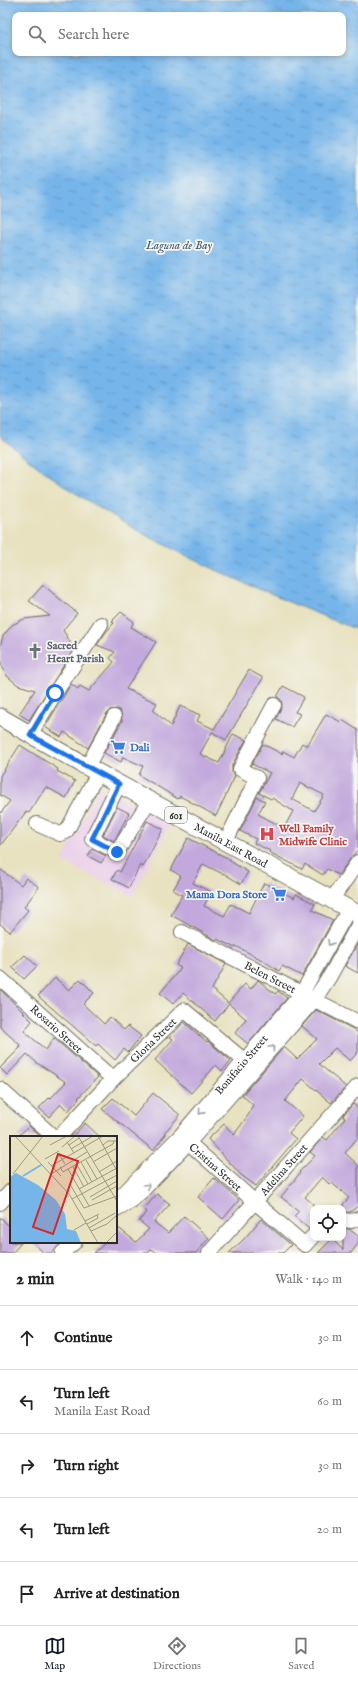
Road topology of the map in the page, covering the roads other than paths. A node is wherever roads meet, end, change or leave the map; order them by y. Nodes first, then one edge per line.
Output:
1 (101, 624) dead end
2 (274, 705) dead end
3 (114, 717) dead end
4 (0, 718) edge
5 (30, 735) junction
6 (93, 770) junction
7 (119, 784) junction
8 (149, 801) junction
9 (37, 824) dead end
10 (226, 841) junction
11 (358, 862) edge
12 (332, 900) junction
13 (354, 911) edge
14 (358, 926) edge
15 (182, 932) dead end
16 (0, 978) edge
17 (308, 997) junction
18 (358, 1022) edge
19 (249, 1065) junction
20 (113, 1079) junction
21 (358, 1086) edge
22 (0, 1089) edge
23 (53, 1136) edge
24 (60, 1136) edge
25 (185, 1139) junction
26 (255, 1202) junction
27 (117, 1208) edge
28 (358, 1219) edge
29 (346, 1220) edge
30 (309, 1240) edge
31 (74, 1243) edge
32 (62, 1253) edge
33 (209, 1253) edge

1 - 5 street
2 - 10 street
3 - 6 street
4 - 5 main road, Manila East Road / 601
5 - 6 main road, Manila East Road / 601
6 - 7 main road, Manila East Road / 601
6 - 9 street
7 - 8 main road, Manila East Road / 601
7 - 8 street
8 - 10 main road, Manila East Road / 601
10 - 12 main road, Manila East Road / 601
11 - 12 street
12 - 13 main road, Manila East Road / 601
13 -> 17 street, Bonifacio Street
14 - 17 street, Bonifacio Street
15 - 17 street, Belen Street
16 - 20 street, Rosario Street
17 - 18 street, Belen Street
17 - 19 street, Bonifacio Street
19 - 20 street, Gloria Street
19 - 25 street, Bonifacio Street
20 - 24 street, Gloria Street
21 - 26 street, Adelina Street
22 - 23 street
25 - 26 street, Cristina Street
25 - 27 street, Bonifacio Street
26 - 30 street, Cristina Street
26 - 33 street, Adelina Street
28 - 29 street
31 - 32 street

